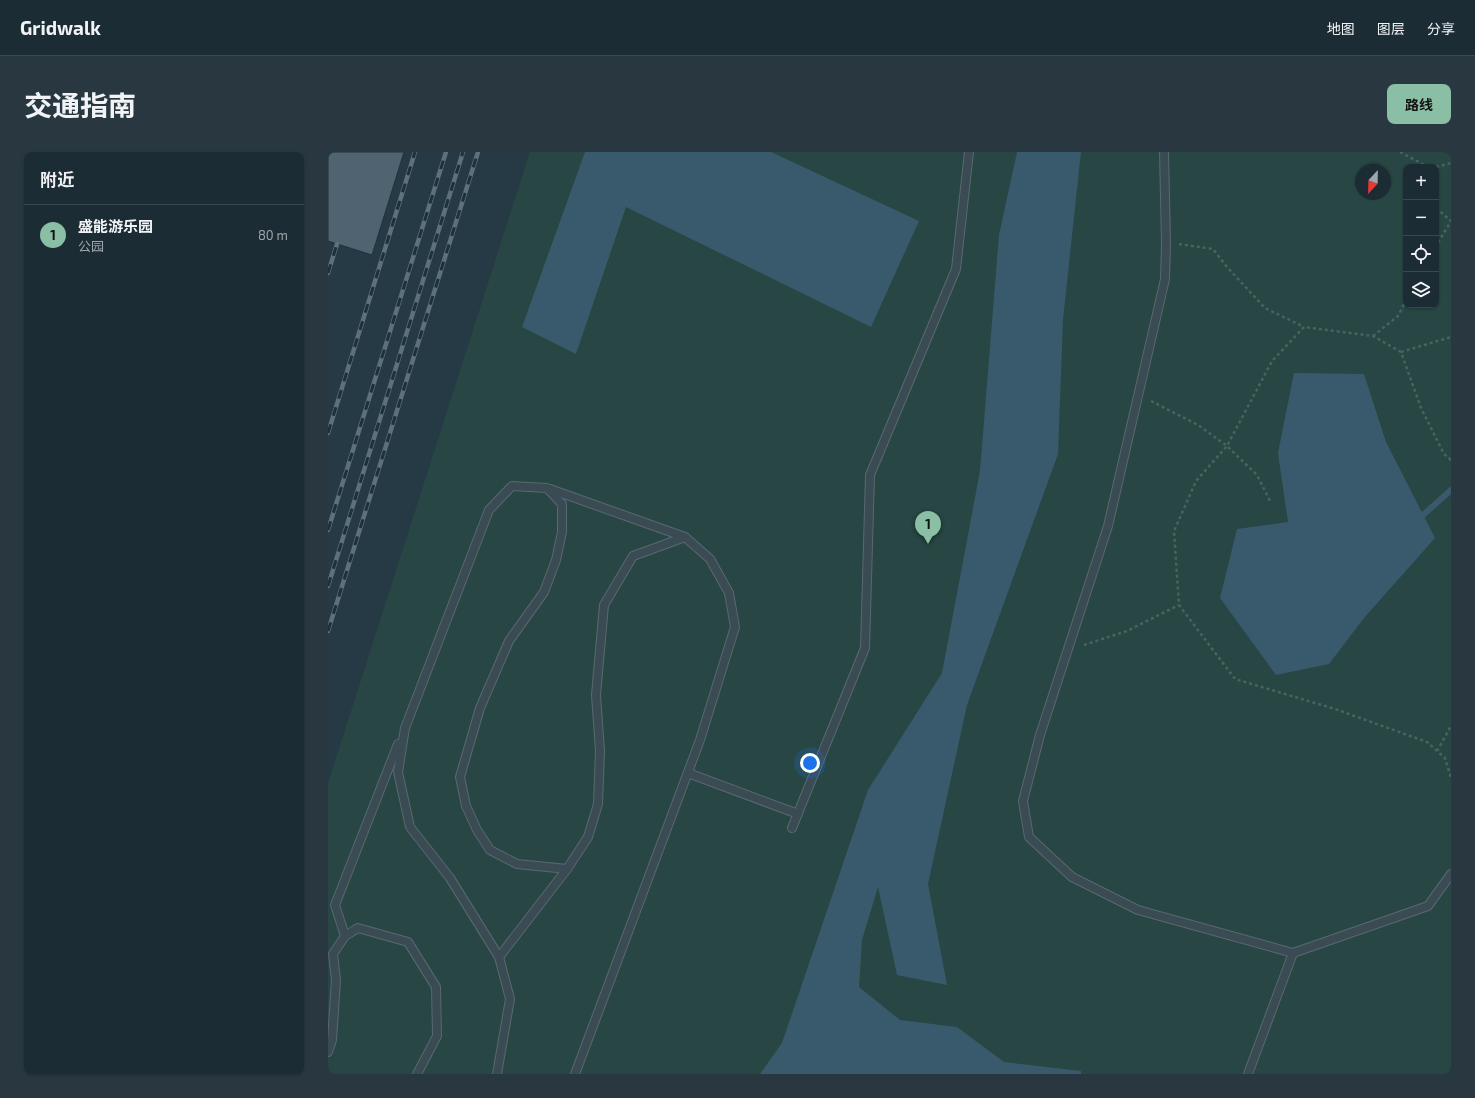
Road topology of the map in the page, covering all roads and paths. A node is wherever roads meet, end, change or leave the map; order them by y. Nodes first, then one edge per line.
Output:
1 (969, 152) edge
2 (1164, 152) edge
3 (1400, 152) edge
4 (1422, 163) edge
5 (1451, 163) edge
6 (1439, 166) edge
7 (1439, 210) edge
8 (1439, 241) edge
9 (1166, 243) junction
10 (1403, 306) edge
11 (1304, 327) junction
12 (1373, 336) junction
13 (1451, 337) edge
14 (1401, 352) junction
15 (1138, 394) junction
16 (1227, 446) junction
17 (1451, 460) edge
18 (547, 488) junction
19 (1270, 501) dead end
20 (685, 537) junction
21 (1179, 605) junction
22 (1068, 651) junction
23 (1451, 726) edge
24 (404, 728) junction
25 (1437, 751) junction
26 (688, 772) junction
27 (1451, 778) edge
28 (798, 814) junction
29 (792, 828) dead end
30 (567, 869) junction
31 (1451, 874) edge
32 (345, 936) junction
33 (1293, 953) junction
34 (499, 957) junction
35 (328, 1052) edge
36 (417, 1074) edge
37 (497, 1074) edge
38 (575, 1074) edge
39 (1248, 1074) edge

1 - 28 lane
2 - 9 lane
3 - 4 path
5 - 6 path
7 - 8 path
9 - 11 path
9 - 15 lane
10 - 12 path
11 - 12 path
11 - 16 path
12 - 14 path
13 - 14 path
14 - 17 path
15 - 16 path
15 - 22 lane
16 - 19 path
16 - 21 path
18 - 20 lane
18 - 24 lane
18 - 30 lane
20 - 26 lane
20 - 30 lane
21 - 22 path
21 - 25 path
22 - 33 lane
23 - 25 path
24 - 32 lane
24 - 34 lane
25 - 27 path
26 - 28 lane
26 - 38 lane
28 - 29 lane
30 - 34 lane
31 - 33 lane
32 - 35 lane
32 - 36 lane
33 - 39 lane
34 - 37 lane

